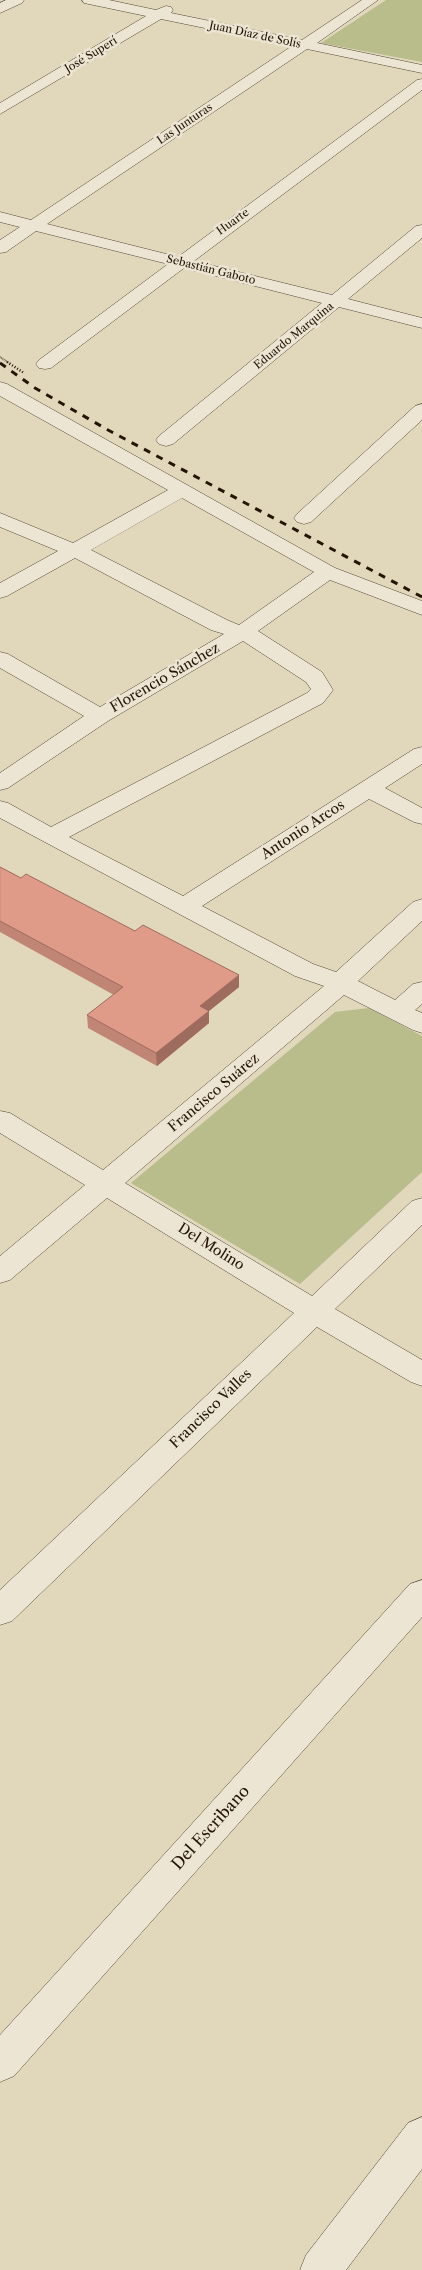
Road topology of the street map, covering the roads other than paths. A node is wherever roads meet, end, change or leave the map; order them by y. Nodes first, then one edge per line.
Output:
1 (17, 0) edge
2 (89, 0) edge
3 (371, 0) edge
4 (175, 5) dead end
5 (0, 9) edge
6 (159, 14) junction
7 (303, 45) junction
8 (422, 69) edge
9 (422, 83) edge
10 (0, 110) edge
11 (0, 217) edge
12 (34, 226) junction
13 (422, 230) edge
14 (0, 248) edge
15 (179, 262) junction
16 (336, 302) junction
17 (422, 323) edge
18 (45, 364) dead end
19 (0, 388) edge
20 (422, 410) edge
21 (166, 440) dead end
22 (183, 490) junction
23 (304, 518) dead end
24 (0, 519) edge
25 (75, 550) junction
26 (328, 572) junction
27 (0, 592) edge
28 (422, 609) edge
29 (240, 633) junction
30 (0, 659) edge
31 (100, 716) junction
32 (422, 754) edge
33 (0, 783) edge
34 (368, 789) junction
35 (0, 808) edge
36 (422, 817) edge
37 (52, 837) junction
38 (184, 907) junction
39 (422, 908) edge
40 (341, 983) junction
41 (422, 990) edge
42 (397, 1012) junction
43 (422, 1024) edge
44 (0, 1120) edge
45 (107, 1183) junction
46 (422, 1208) edge
47 (0, 1272) edge
48 (314, 1311) junction
49 (422, 1374) edge
50 (422, 1594) edge
51 (0, 1611) edge
52 (0, 2063) edge
53 (422, 2137) edge
54 (321, 2270) edge

1 - 5 street
2 - 6 street, Juan Díaz de Solís
3 - 7 street, Las Junturas
4 - 6 street, José Superí
6 - 7 street, Juan Díaz de Solís
6 - 10 street, José Superí
7 - 8 street, Juan Díaz de Solís
7 - 12 street, Las Junturas
9 - 15 street, Huarte
11 - 12 street, Sebastián Gaboto
12 - 14 street, Las Junturas
12 - 15 street, Sebastián Gaboto
13 - 16 street, Eduardo Marquina
15 - 16 street, Sebastián Gaboto
15 - 18 street, Huarte
16 - 17 street, Sebastián Gaboto
16 - 21 street, Eduardo Marquina
19 - 22 street
20 - 23 street
22 - 25 street
22 - 26 street
24 - 25 street
25 - 27 street
25 - 29 street
26 - 28 street
26 - 29 street, Florencio Sánchez
29 - 31 street, Florencio Sánchez
29 - 37 street
30 - 31 street
31 - 33 street, Florencio Sánchez
32 - 34 street, Antonio Arcos
34 - 36 street
34 - 38 street, Antonio Arcos
35 - 37 street
37 - 38 street
38 - 40 street
39 - 40 street, Francisco Suárez
40 - 42 street
40 - 45 street, Francisco Suárez
41 - 42 street
42 - 43 street
44 - 45 street, Del Molino
45 - 47 street, Francisco Suárez
45 - 48 street, Del Molino
46 - 48 street, Francisco Valles
48 - 49 street, Del Molino
48 - 51 street, Francisco Valles
50 - 52 street, Del Escribano
53 - 54 street

